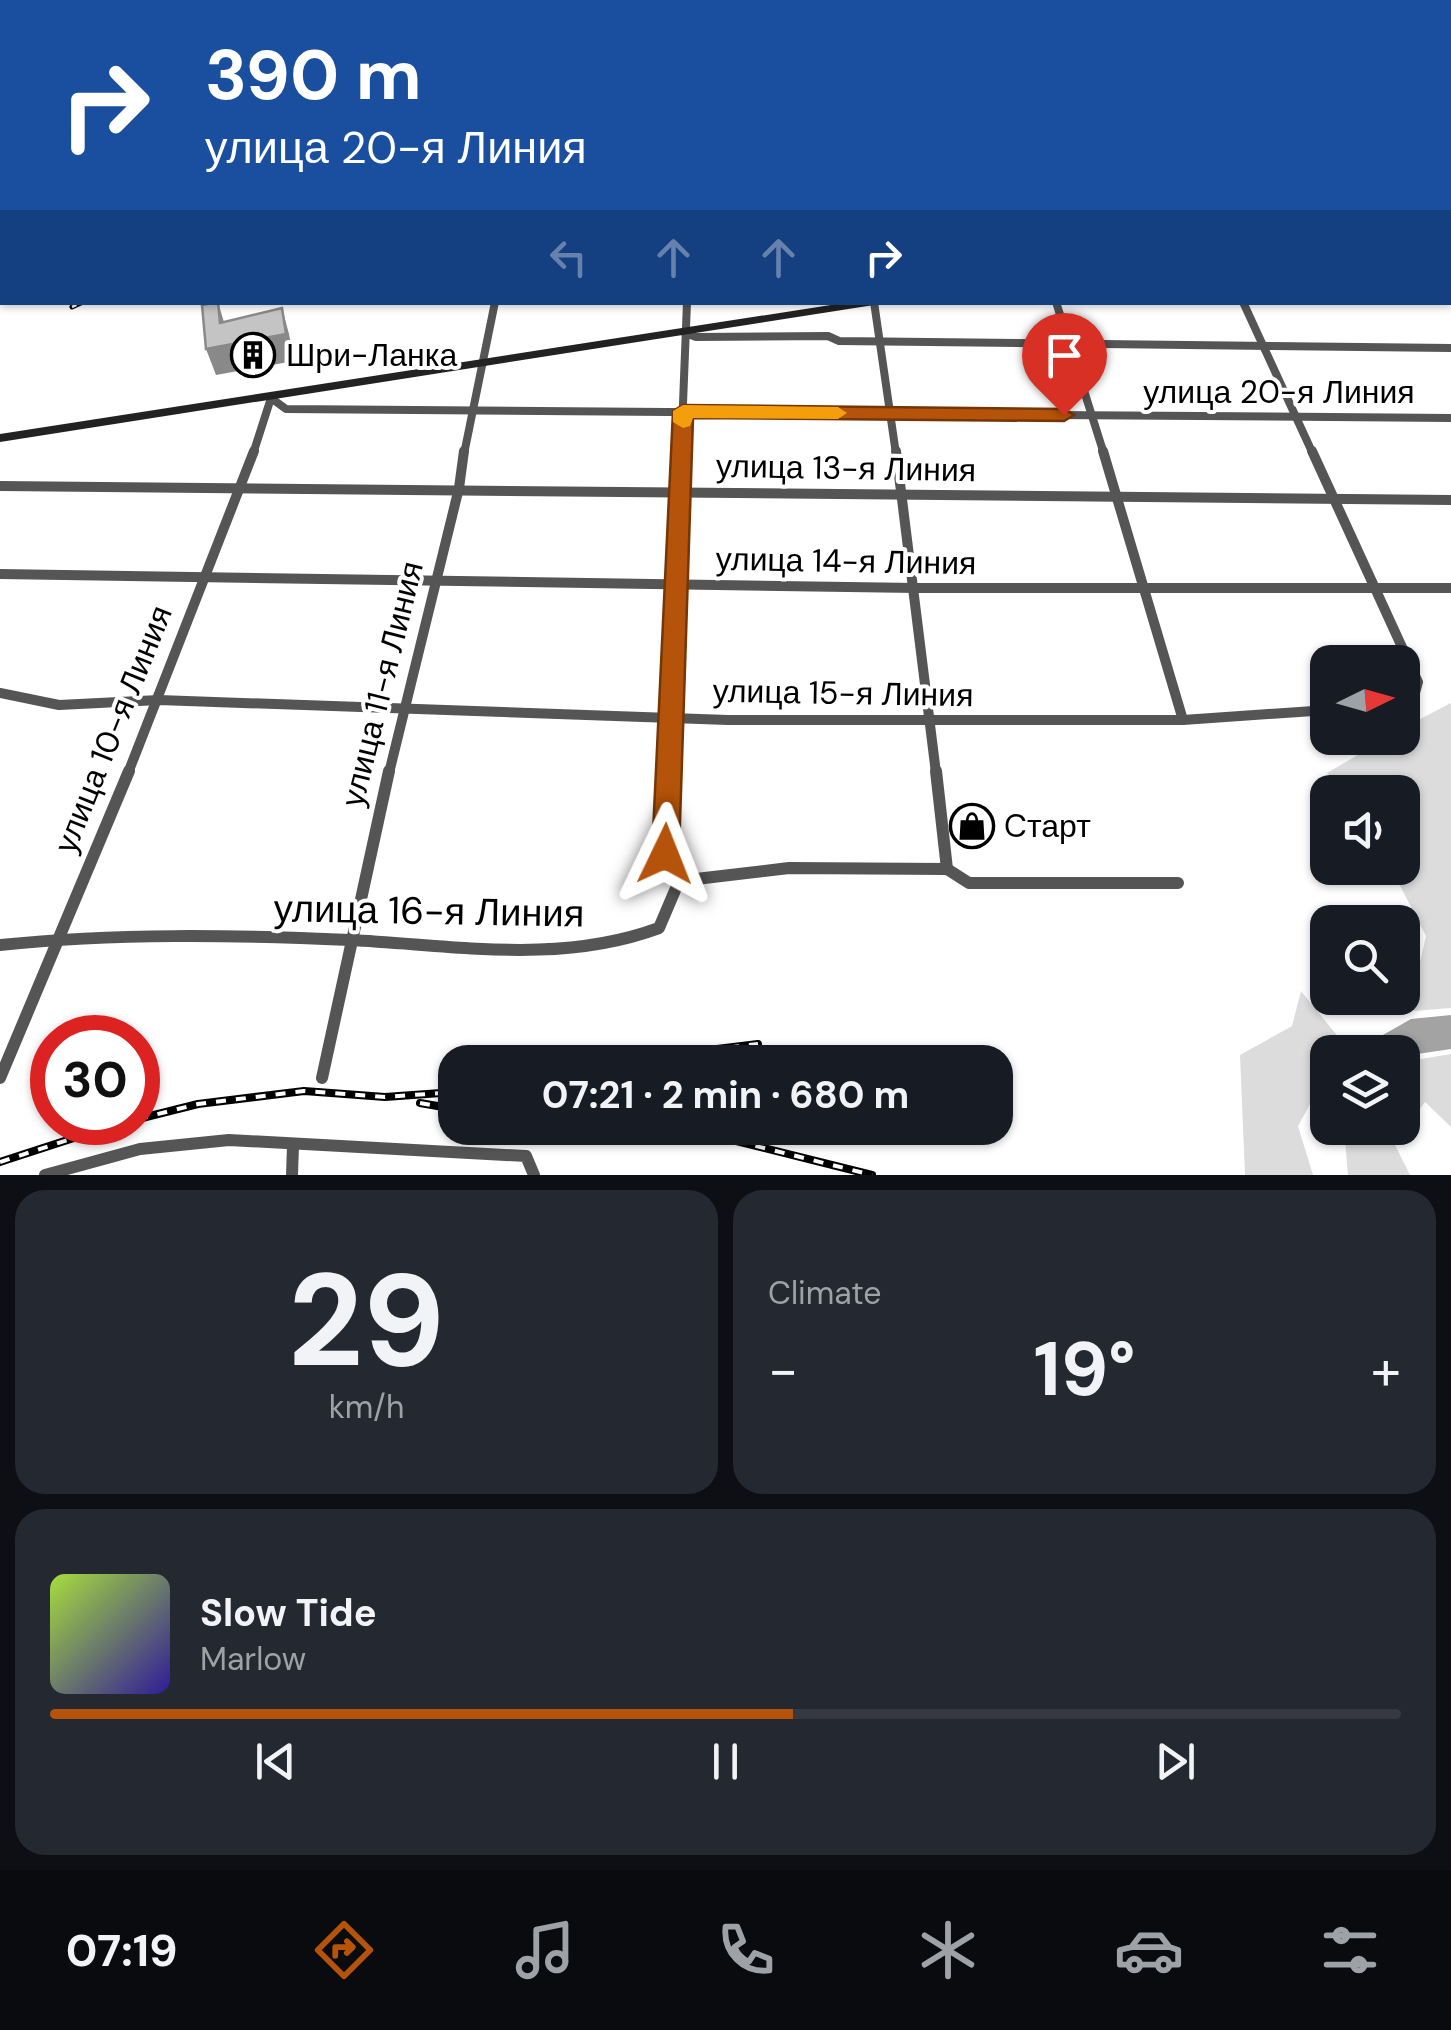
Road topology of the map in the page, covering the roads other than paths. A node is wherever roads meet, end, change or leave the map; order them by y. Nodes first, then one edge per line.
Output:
1 (493, 305) edge
2 (687, 305) edge
3 (856, 305) edge
4 (874, 305) edge
5 (1057, 305) edge
6 (1244, 305) edge
7 (686, 333) junction
8 (879, 341) junction
9 (1068, 343) junction
10 (1264, 345) junction
11 (1451, 348) edge
12 (481, 365) junction
13 (271, 398) junction
14 (470, 410) junction
15 (683, 411) junction
16 (891, 414) junction
17 (1092, 416) junction
18 (1297, 418) junction
19 (1451, 418) edge
20 (0, 438) edge
21 (0, 486) edge
22 (243, 487) junction
23 (459, 488) junction
24 (681, 490) junction
25 (900, 495) junction
26 (1118, 496) junction
27 (1333, 499) junction
28 (1451, 500) edge
29 (0, 574) edge
30 (204, 576) junction
31 (436, 581) junction
32 (676, 584) junction
33 (1376, 587) junction
34 (916, 588) junction
35 (1146, 588) junction
36 (1451, 588) edge
37 (1402, 645) edge
38 (0, 693) edge
39 (159, 700) junction
40 (403, 708) junction
41 (1310, 711) edge
42 (670, 718) junction
43 (1182, 720) junction
44 (930, 722) junction
45 (946, 870) junction
46 (679, 881) junction
47 (1178, 883) dead end
48 (56, 938) junction
49 (350, 940) junction
50 (0, 945) edge
51 (15, 1040) junction
52 (0, 1049) edge
53 (0, 1078) edge
54 (322, 1078) dead end
55 (293, 1145) junction
56 (44, 1175) edge
57 (292, 1175) edge
58 (534, 1175) edge

1 - 12 street, улица 11-я Линия
2 - 7 street
3 - 7 main road
4 - 8 street
5 - 9 street
6 - 10 street
7 - 8 street
7 - 12 main road
7 - 15 street
8 - 9 street
8 - 16 street
9 - 10 street
9 - 17 street
10 - 11 street
10 - 18 street
12 - 13 main road
12 - 14 street, улица 11-я Линия
13 - 14 street, улица 20-я Линия
13 - 20 main road
13 - 22 street, улица 10-я Линия
14 - 15 street, улица 20-я Линия
14 - 23 street, улица 11-я Линия
15 - 16 street, улица 20-я Линия
15 - 24 street
16 - 17 street, улица 20-я Линия
16 - 25 street
17 - 18 street, улица 20-я Линия
17 - 26 street
18 - 19 street, улица 20-я Линия
18 - 27 street
21 - 22 street, улица 13-я Линия
22 - 23 street, улица 13-я Линия
22 - 30 street, улица 10-я Линия
23 - 24 street, улица 13-я Линия
23 - 31 street, улица 11-я Линия
24 - 25 street, улица 13-я Линия
24 - 32 street
25 - 26 street, улица 13-я Линия
25 - 34 street
26 - 27 street, улица 13-я Линия
26 - 35 street
27 - 28 street, улица 13-я Линия
27 - 33 street
29 - 30 street, улица 14-я Линия
30 - 31 street, улица 14-я Линия
30 - 39 street, улица 10-я Линия
31 - 32 street, улица 14-я Линия
31 - 40 street, улица 11-я Линия
32 - 34 street, улица 14-я Линия
32 - 42 street
33 - 35 street, улица 14-я Линия
33 - 36 street, улица 14-я Линия
33 - 37 street
34 - 35 street, улица 14-я Линия
34 - 44 street
35 - 43 street
38 - 39 street, улица 15-я Линия
39 - 40 street, улица 15-я Линия
39 - 48 street, улица 10-я Линия
40 - 42 street, улица 15-я Линия
40 - 49 street, улица 11-я Линия
41 - 43 street, улица 15-я Линия
42 - 44 street, улица 15-я Линия
42 - 46 street
43 - 44 street, улица 15-я Линия
44 - 45 street
45 - 46 street
45 - 47 street
46 - 49 street, улица 16-я Линия
48 - 49 street, улица 16-я Линия
48 - 50 street, улица 16-я Линия
48 - 51 street, улица 10-я Линия
49 - 54 street, улица 11-я Линия
51 - 52 street
51 - 53 street, улица 10-я Линия
55 - 56 street
55 - 57 street
55 - 58 street

